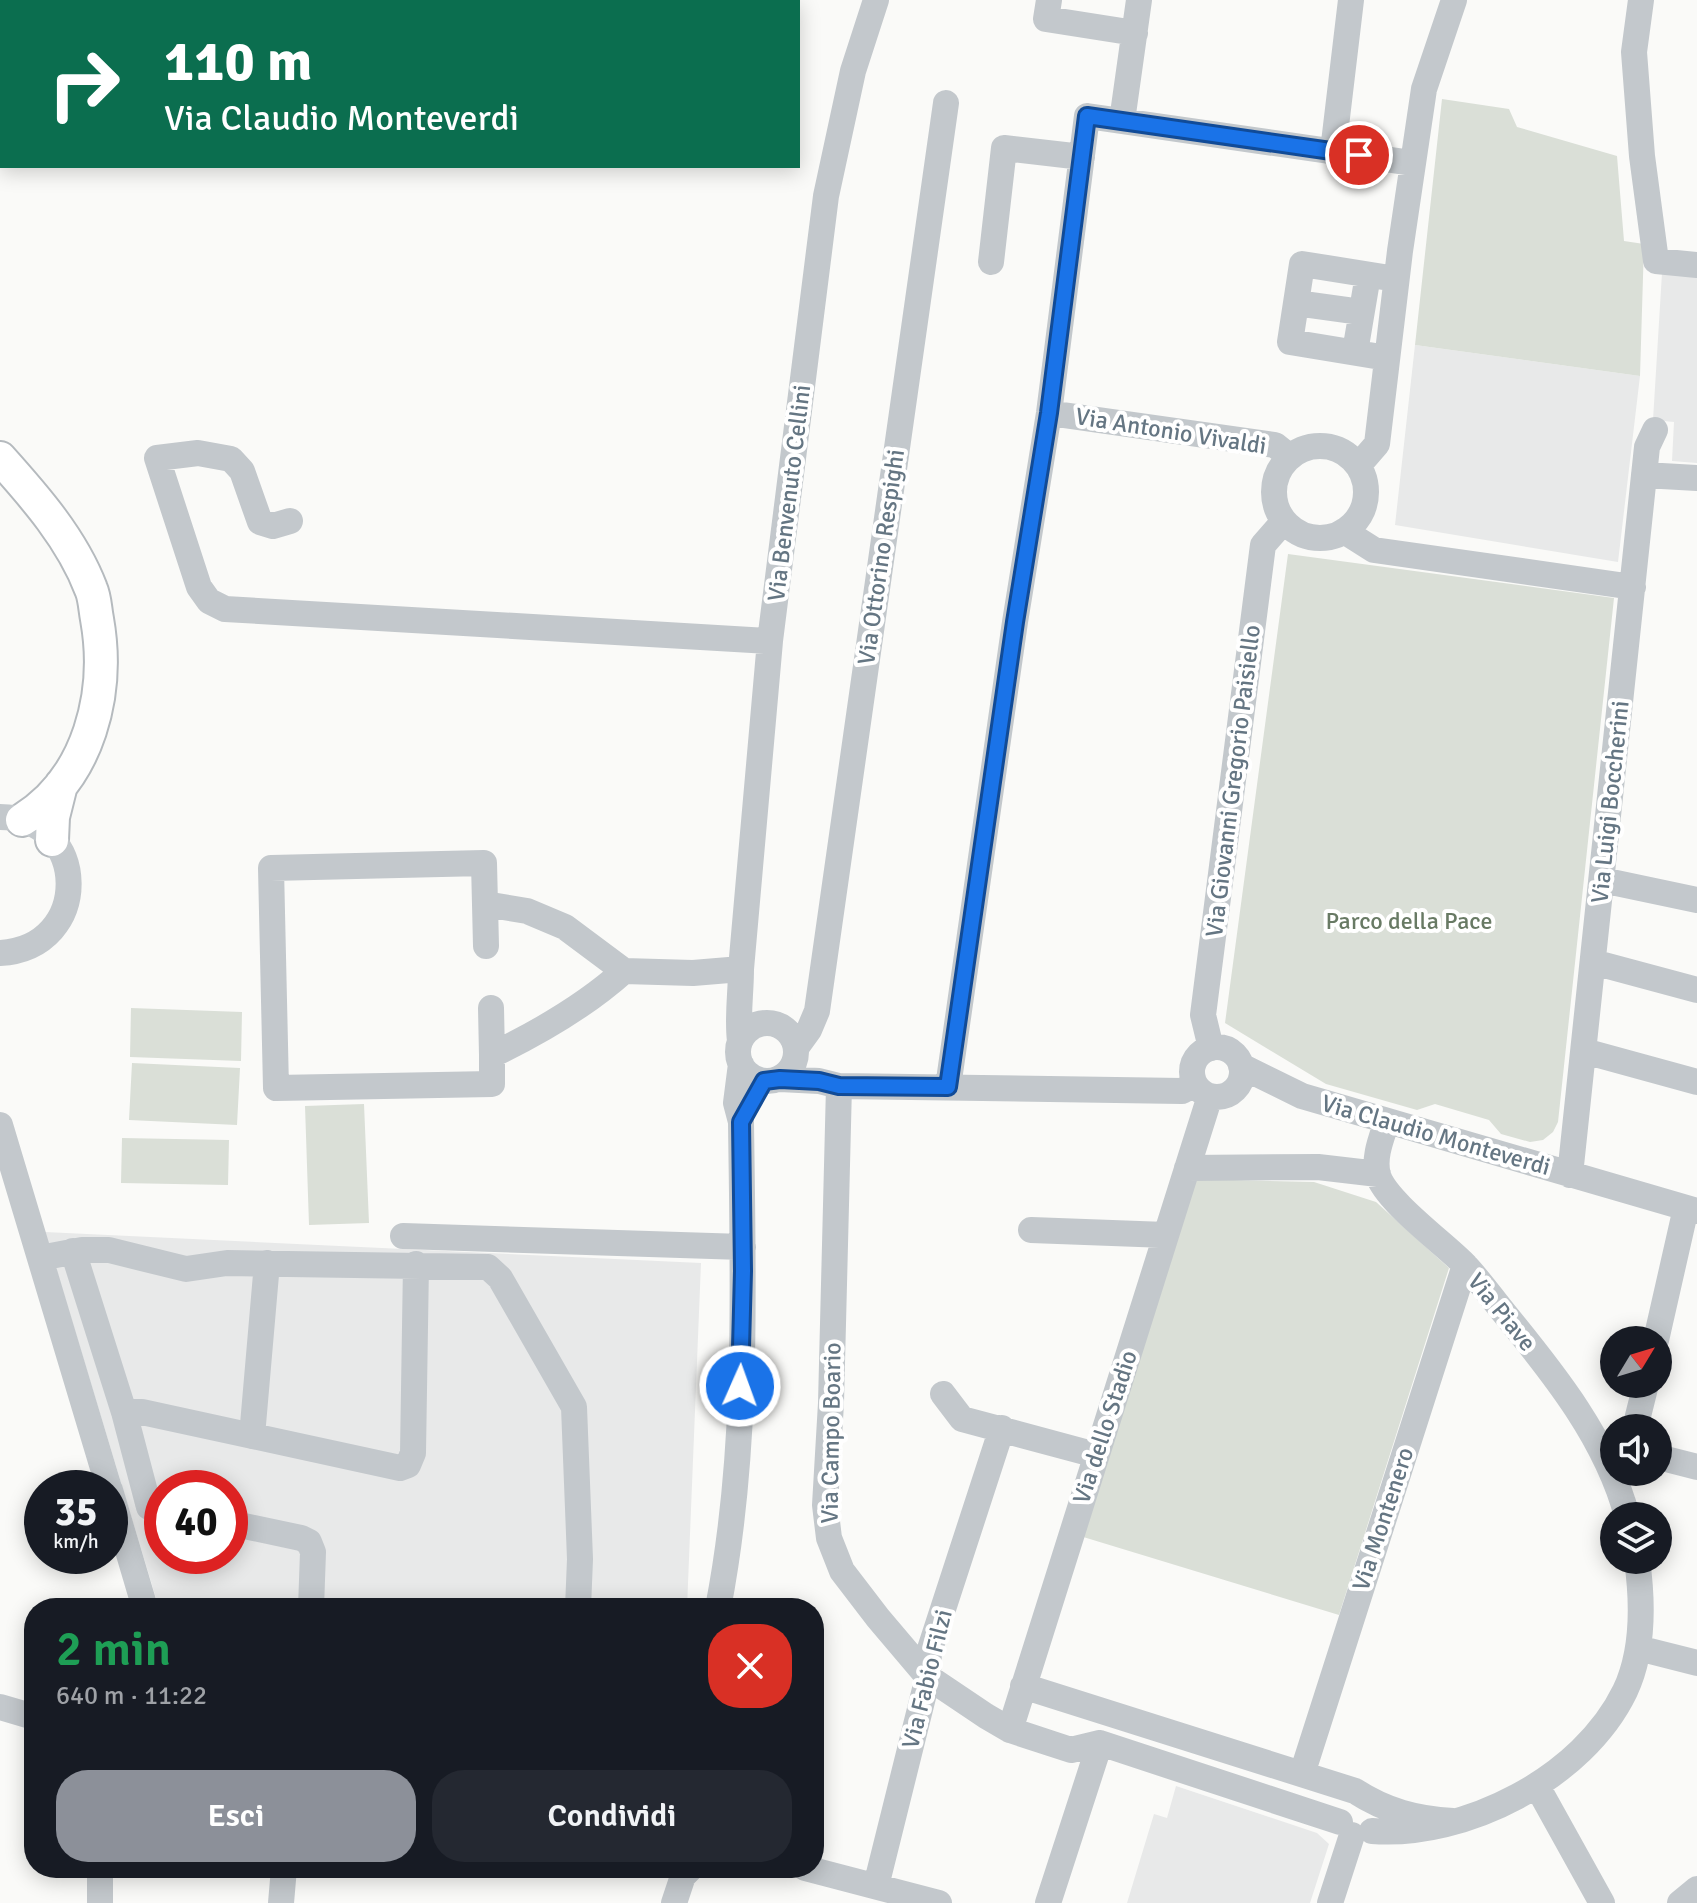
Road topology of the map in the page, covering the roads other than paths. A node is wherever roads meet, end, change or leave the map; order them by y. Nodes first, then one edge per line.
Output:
1 (876, 0) edge
2 (1049, 0) edge
3 (1139, 0) edge
4 (1351, 0) edge
5 (1641, 0) edge
6 (1445, 1) edge
7 (1135, 33) junction
8 (946, 103) dead end
9 (1122, 121) junction
10 (1333, 151) junction
11 (1082, 157) junction
12 (1412, 163) junction
13 (991, 262) dead end
14 (1697, 265) edge
15 (1368, 275) junction
16 (1396, 279) junction
17 (1296, 303) junction
18 (1361, 312) junction
19 (1355, 352) junction
20 (1387, 358) junction
21 (1049, 413) junction
22 (1655, 430) dead end
23 (1290, 457) junction
24 (0, 458) edge
25 (1358, 466) junction
26 (1644, 475) junction
27 (1697, 478) edge
28 (290, 521) dead end
29 (1284, 521) junction
30 (1344, 531) junction
31 (1633, 587) junction
32 (770, 641) junction
33 (61, 785) junction
34 (11, 818) edge
35 (52, 840) junction
36 (1602, 880) junction
37 (1697, 900) edge
38 (485, 904) junction
39 (486, 946) dead end
40 (3, 957) edge
41 (1593, 962) junction
42 (624, 971) junction
43 (742, 981) junction
44 (1697, 990) edge
45 (491, 1008) dead end
46 (746, 1043) junction
47 (1211, 1048) junction
48 (1584, 1051) junction
49 (492, 1055) junction
50 (785, 1060) junction
51 (1697, 1082) edge
52 (829, 1083) junction
53 (1220, 1084) junction
54 (948, 1087) junction
55 (1387, 1121) junction
56 (741, 1122) junction
57 (0, 1125) edge
58 (1187, 1168) junction
59 (1378, 1174) junction
60 (1570, 1175) junction
61 (1692, 1210) edge
62 (1031, 1230) dead end
63 (1166, 1235) junction
64 (403, 1236) dead end
65 (743, 1247) junction
66 (73, 1251) junction
67 (40, 1258) junction
68 (267, 1263) junction
69 (416, 1264) junction
70 (1465, 1265) junction
71 (1660, 1326) edge
72 (943, 1394) dead end
73 (124, 1412) junction
74 (1002, 1428) junction
75 (252, 1436) junction
76 (1600, 1444) edge
77 (1096, 1455) junction
78 (1672, 1461) edge
79 (1697, 1467) edge
80 (104, 1470) edge
81 (144, 1472) edge
82 (248, 1527) edge
83 (128, 1551) edge
84 (1639, 1574) edge
85 (142, 1598) edge
86 (311, 1598) edge
87 (578, 1598) edge
88 (720, 1598) edge
89 (1638, 1648) junction
90 (1697, 1663) edge
91 (928, 1677) junction
92 (1023, 1686) junction
93 (0, 1707) edge
94 (24, 1714) edge
95 (1010, 1730) junction
96 (1100, 1743) junction
97 (1302, 1774) junction
98 (1537, 1786) junction
99 (1369, 1800) junction
100 (1453, 1821) junction
101 (1351, 1824) junction
102 (824, 1873) edge
103 (100, 1878) edge
104 (283, 1878) edge
105 (670, 1878) edge
106 (682, 1878) edge
107 (876, 1886) junction
108 (1697, 1889) edge
109 (675, 1901) edge
110 (100, 1903) edge
111 (281, 1903) edge
112 (939, 1903) edge
113 (1048, 1903) edge
114 (1330, 1903) edge
115 (1602, 1903) edge
116 (1680, 1903) edge

1 - 32 street, Via Benvenuto Cellini
2 - 7 street
3 - 7 street
4 - 10 street
5 - 14 street
6 - 12 street
7 - 9 street
8 - 50 street, Via Ottorino Respighi
9 - 10 street
9 - 11 street
10 - 12 street
11 - 13 street
11 - 21 street
12 - 16 street
15 - 16 street
15 - 17 street
15 - 18 street
16 - 20 street
17 - 18 street
17 - 19 street
18 - 19 street
19 - 20 street
20 - 25 street
21 - 23 street, Via Antonio Vivaldi
21 - 54 street
22 - 26 street, Via Luigi Boccherini
23 - 25 street
23 - 29 street
24 - 33 main road
25 - 30 street
26 - 27 street
26 - 31 street, Via Luigi Boccherini
28 - 32 street
29 - 30 street
29 - 47 street, Via Giovanni Gregorio Paisiello
30 - 31 street
31 - 36 street, Via Luigi Boccherini
32 - 43 street, Via Benvenuto Cellini
33 - 34 main road
33 - 35 main road
34 - 35 street
35 - 40 street
36 - 37 street
36 - 41 street, Via Luigi Boccherini
38 - 39 street
38 - 42 street
38 - 49 street
41 - 44 street
41 - 48 street, Via Luigi Boccherini
42 - 43 street
42 - 49 street
43 - 46 street
45 - 49 street
46 - 50 street
46 - 50 street, Via Claudio Monteverdi
46 - 56 street
47 - 53 street
47 - 53 street, Via dello Stadio
48 - 51 street
48 - 60 street, Via Luigi Boccherini
50 - 52 street, Via Claudio Monteverdi
50 - 56 street
52 - 54 street, Via Claudio Monteverdi
52 - 91 street, Via Campo Boario
53 - 54 street, Via Claudio Monteverdi
53 - 55 street, Via Claudio Monteverdi
53 - 58 street, Via dello Stadio
55 - 59 street
55 - 60 street, Via Claudio Monteverdi
56 - 65 street
57 - 67 street
58 - 59 street
58 - 63 street, Via dello Stadio
59 - 70 street, Via Piave
60 - 61 street, Via Claudio Monteverdi
61 - 71 street
62 - 63 street
63 - 77 street, Via dello Stadio
64 - 65 street
65 - 88 street
66 - 67 street
66 - 68 street
66 - 73 street
67 - 80 street
68 - 69 street
68 - 75 street
69 - 75 street
69 - 87 street
70 - 76 street, Via Piave
70 - 97 street, Via Montenero
72 - 74 street
73 - 75 street
73 - 81 street
74 - 77 street
74 - 91 street, Via Fabio Filzi
77 - 92 street, Via dello Stadio
78 - 79 street
82 - 86 street
83 - 85 street
84 - 89 street
89 - 90 street
89 - 98 street
91 - 95 street, Via Campo Boario
91 - 107 street, Via Fabio Filzi
92 - 95 street, Via dello Stadio
92 - 97 street
93 - 94 street
95 - 96 street, Via Campo Boario
96 - 101 street
96 - 113 street
97 - 99 street
97 - 101 street
98 - 100 street
98 - 115 street
99 - 100 street
99 - 101 street
100 - 101 street
101 - 114 street
102 - 107 street
103 - 110 street
104 - 111 street
105 - 109 street
106 - 109 street
107 - 112 street
108 - 116 street

